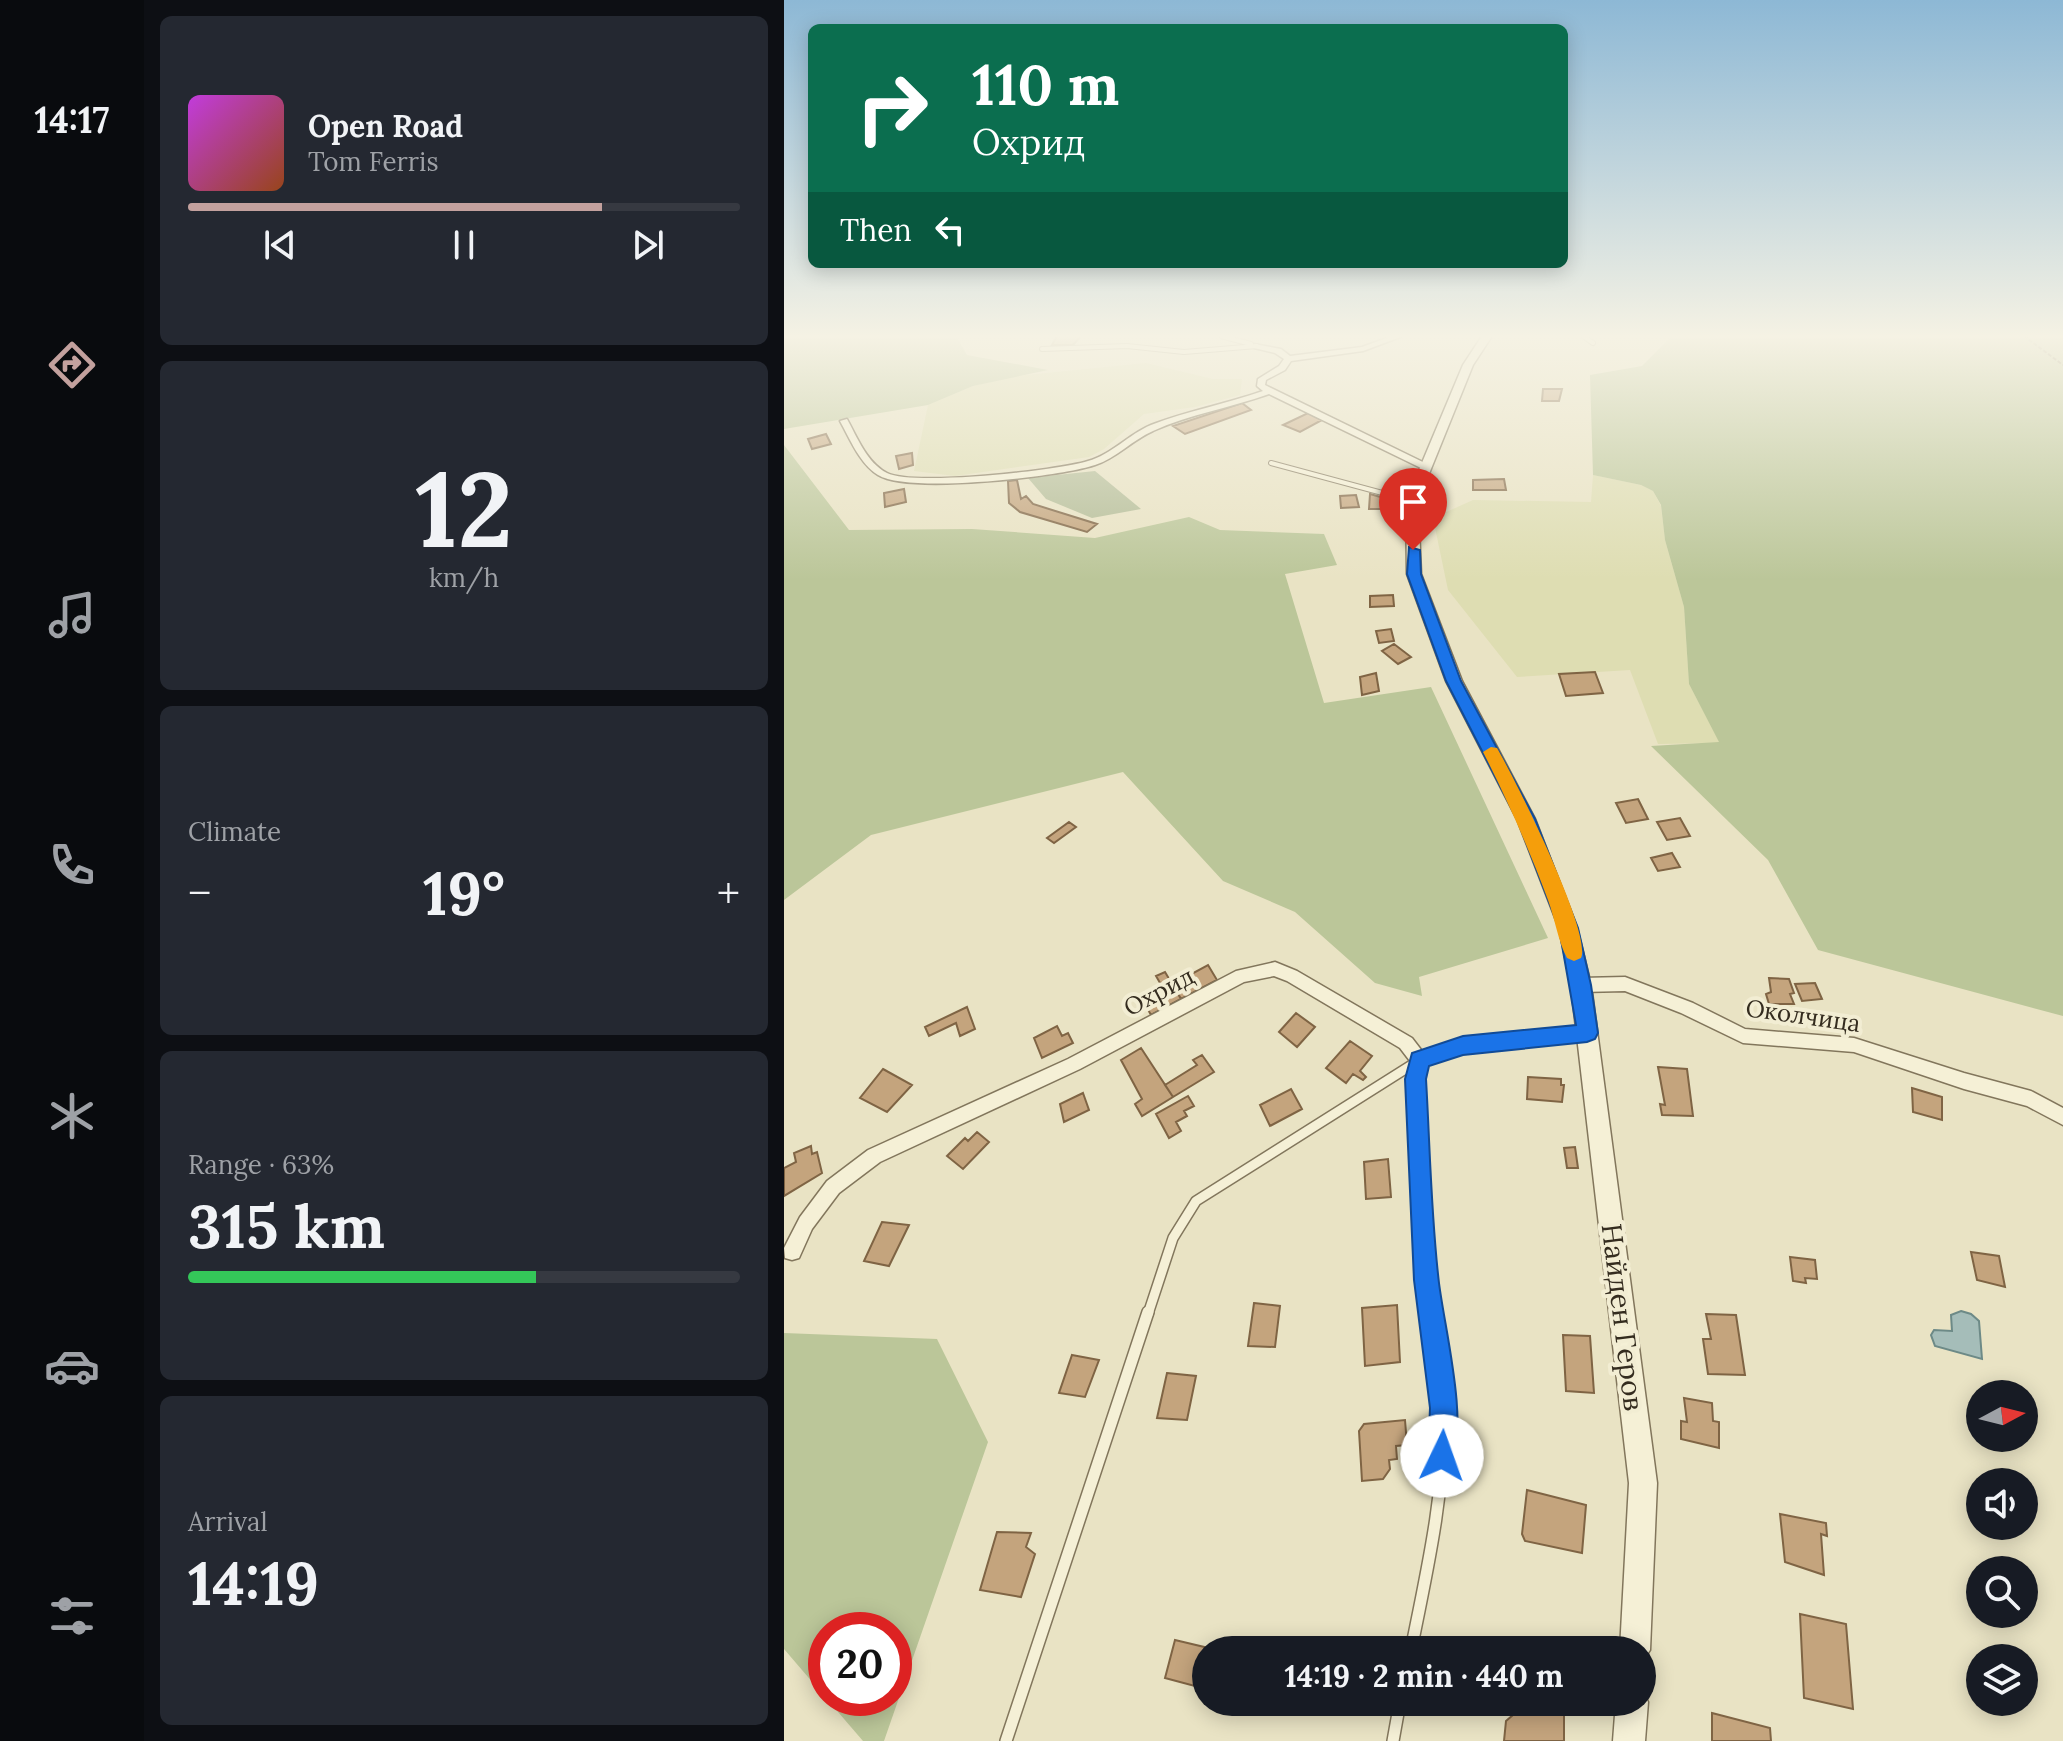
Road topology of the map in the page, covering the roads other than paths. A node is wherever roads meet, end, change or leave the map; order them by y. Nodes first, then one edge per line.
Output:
1 (1184, 417) edge
2 (1323, 417) edge
3 (1446, 417) edge
4 (844, 421) dead end
5 (1271, 463) dead end
6 (1426, 467) junction
7 (1412, 501) junction
8 (1581, 985) junction
9 (1587, 1033) junction
10 (1419, 1060) junction
11 (2063, 1117) edge
12 (792, 1251) dead end
13 (1414, 1636) edge
14 (1636, 1636) edge
15 (1397, 1716) edge
16 (1631, 1716) edge
17 (1006, 1741) edge
18 (1393, 1741) edge
19 (1629, 1741) edge

1 - 4 street
2 - 6 street
3 - 6 street
5 - 7 lane
6 - 7 street
7 - 8 street, Найден Геров
8 - 9 street, Найден Геров
8 - 11 street, Околчица
9 - 10 street
9 - 14 street, Найден Геров
10 - 12 street, Охрид
10 - 13 lane
10 - 17 lane
15 - 18 lane
16 - 19 street

